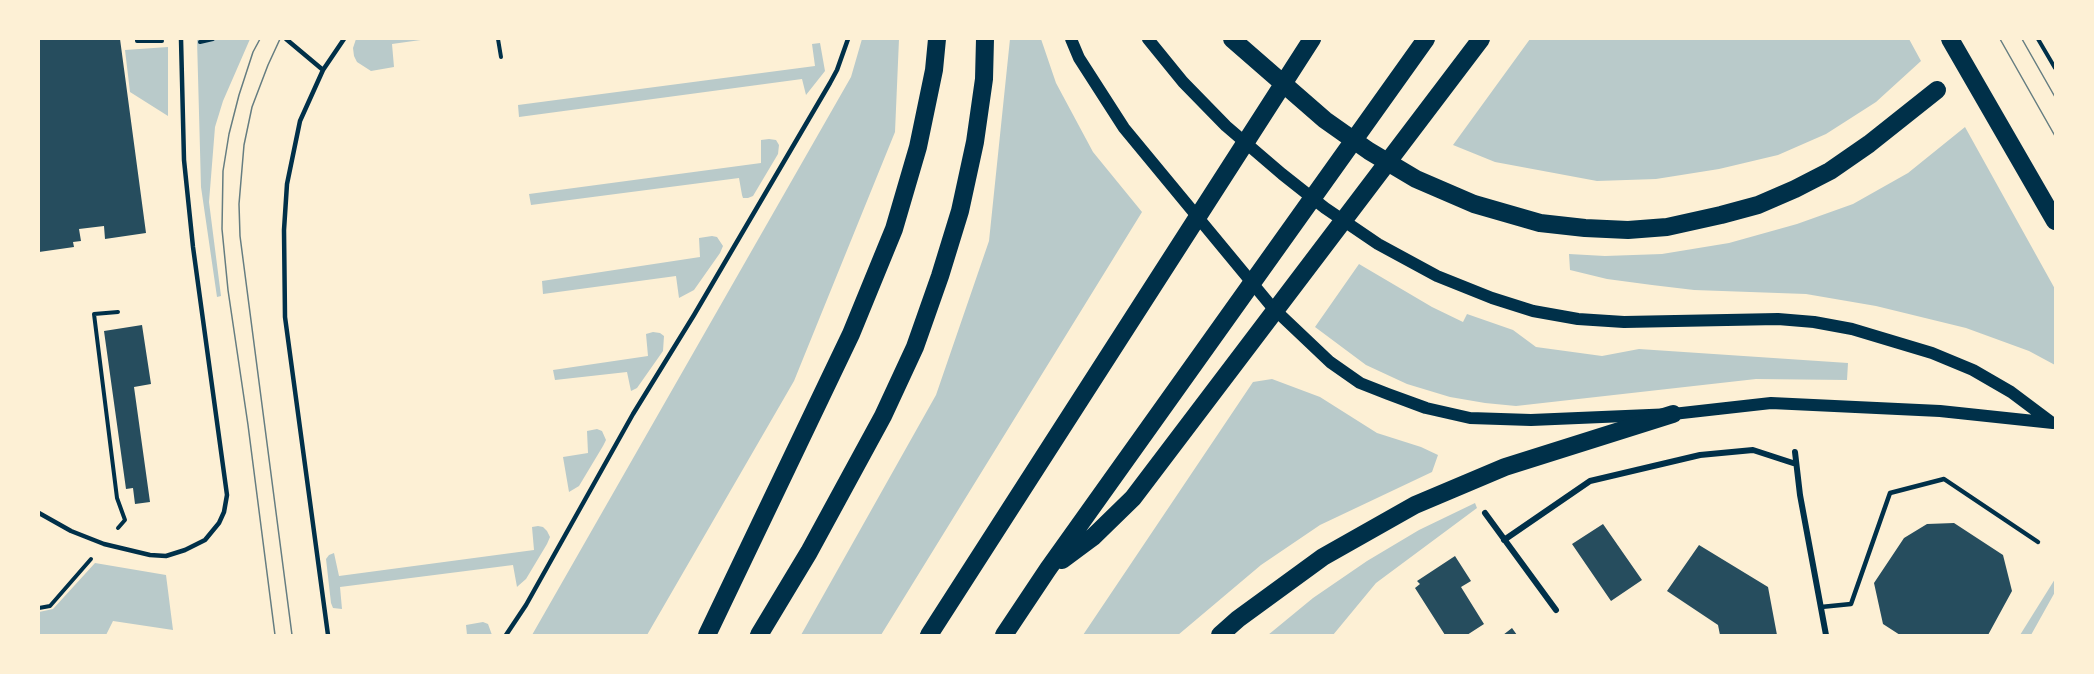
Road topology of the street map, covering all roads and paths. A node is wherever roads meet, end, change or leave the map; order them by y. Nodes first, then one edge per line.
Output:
1 (181, 39) edge
2 (286, 39) edge
3 (344, 39) edge
4 (498, 39) edge
5 (848, 39) edge
6 (937, 39) edge
7 (985, 39) edge
8 (1071, 39) edge
9 (1148, 39) edge
10 (1232, 39) edge
11 (1312, 39) edge
12 (1426, 39) edge
13 (1481, 39) edge
14 (1950, 39) edge
15 (2038, 39) edge
16 (501, 57) dead end
17 (2055, 68) edge
18 (323, 70) junction
19 (1937, 90) dead end
20 (2055, 221) edge
21 (118, 312) dead end
22 (1673, 414) junction
23 (2054, 424) edge
24 (1795, 452) dead end
25 (1796, 464) junction
26 (39, 513) edge
27 (1485, 513) dead end
28 (1504, 540) junction
29 (2038, 542) dead end
30 (104, 544) junction
31 (1048, 569) junction
32 (1821, 607) junction
33 (39, 608) edge
34 (1556, 610) dead end
35 (328, 635) edge
36 (506, 635) edge
37 (706, 635) edge
38 (759, 635) edge
39 (929, 635) edge
40 (1004, 635) edge
41 (1220, 635) edge
42 (1826, 635) edge

1 - 30 lane
2 - 18 lane
3 - 18 lane
4 - 16 path
5 - 36 lane
6 - 37 highway
7 - 38 highway
8 - 22 main road
9 - 23 main road
10 - 19 highway
11 - 39 highway
12 - 31 highway
13 - 31 highway
14 - 20 highway
15 - 17 path
18 - 35 lane
21 - 30 path
22 - 23 main road
22 - 41 highway
24 - 25 street
25 - 28 street
25 - 32 street
26 - 30 lane
27 - 28 street
28 - 34 street
29 - 32 lane
30 - 33 path
31 - 40 highway
32 - 42 street

